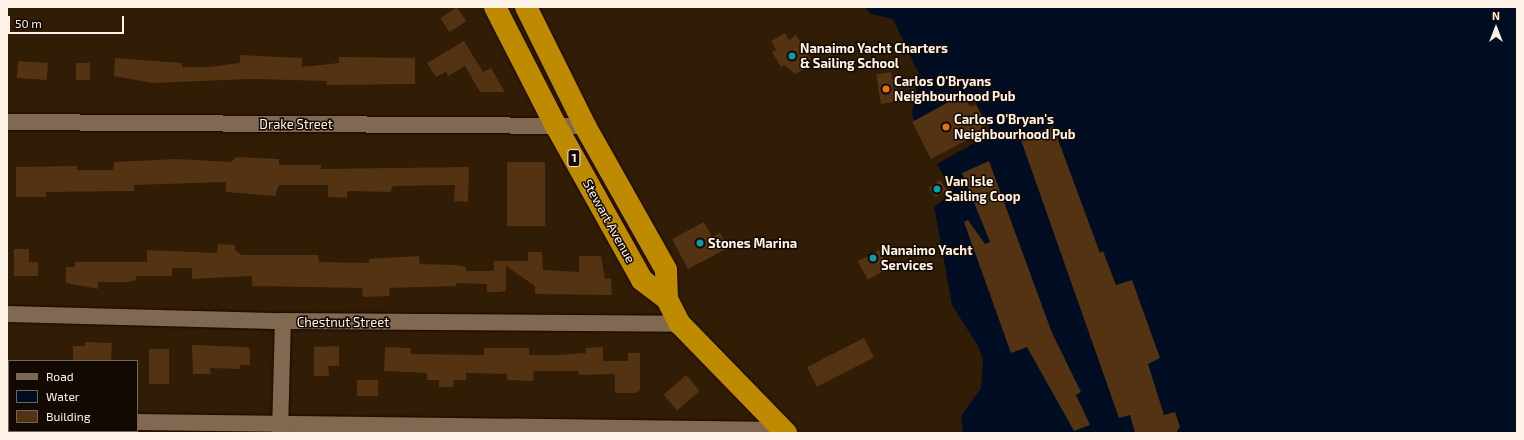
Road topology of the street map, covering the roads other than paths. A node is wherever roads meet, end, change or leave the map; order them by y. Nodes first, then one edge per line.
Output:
1 (495, 7) edge
2 (526, 7) edge
3 (538, 7) edge
4 (565, 85) junction
5 (7, 122) edge
6 (556, 126) junction
7 (585, 126) junction
8 (667, 299) junction
9 (7, 314) edge
10 (283, 321) junction
11 (680, 324) junction
12 (138, 422) edge
13 (280, 428) edge
14 (582, 430) edge
15 (784, 432) edge

1 - 6 highway, Stewart Avenue / 1
2 - 4 highway, Stewart Avenue / 1
3 - 4 highway
4 - 7 highway, Stewart Avenue / 1
5 - 6 street, Drake Street
6 - 7 street, Drake Street
6 - 8 highway, Stewart Avenue / 1
7 - 8 highway, Stewart Avenue / 1
8 - 11 highway, Stewart Avenue / 1
9 - 10 street, Chestnut Street
10 - 11 street, Chestnut Street
10 - 13 street
11 - 15 highway, Stewart Avenue / 1
12 - 13 street
13 - 14 street
14 - 15 street

